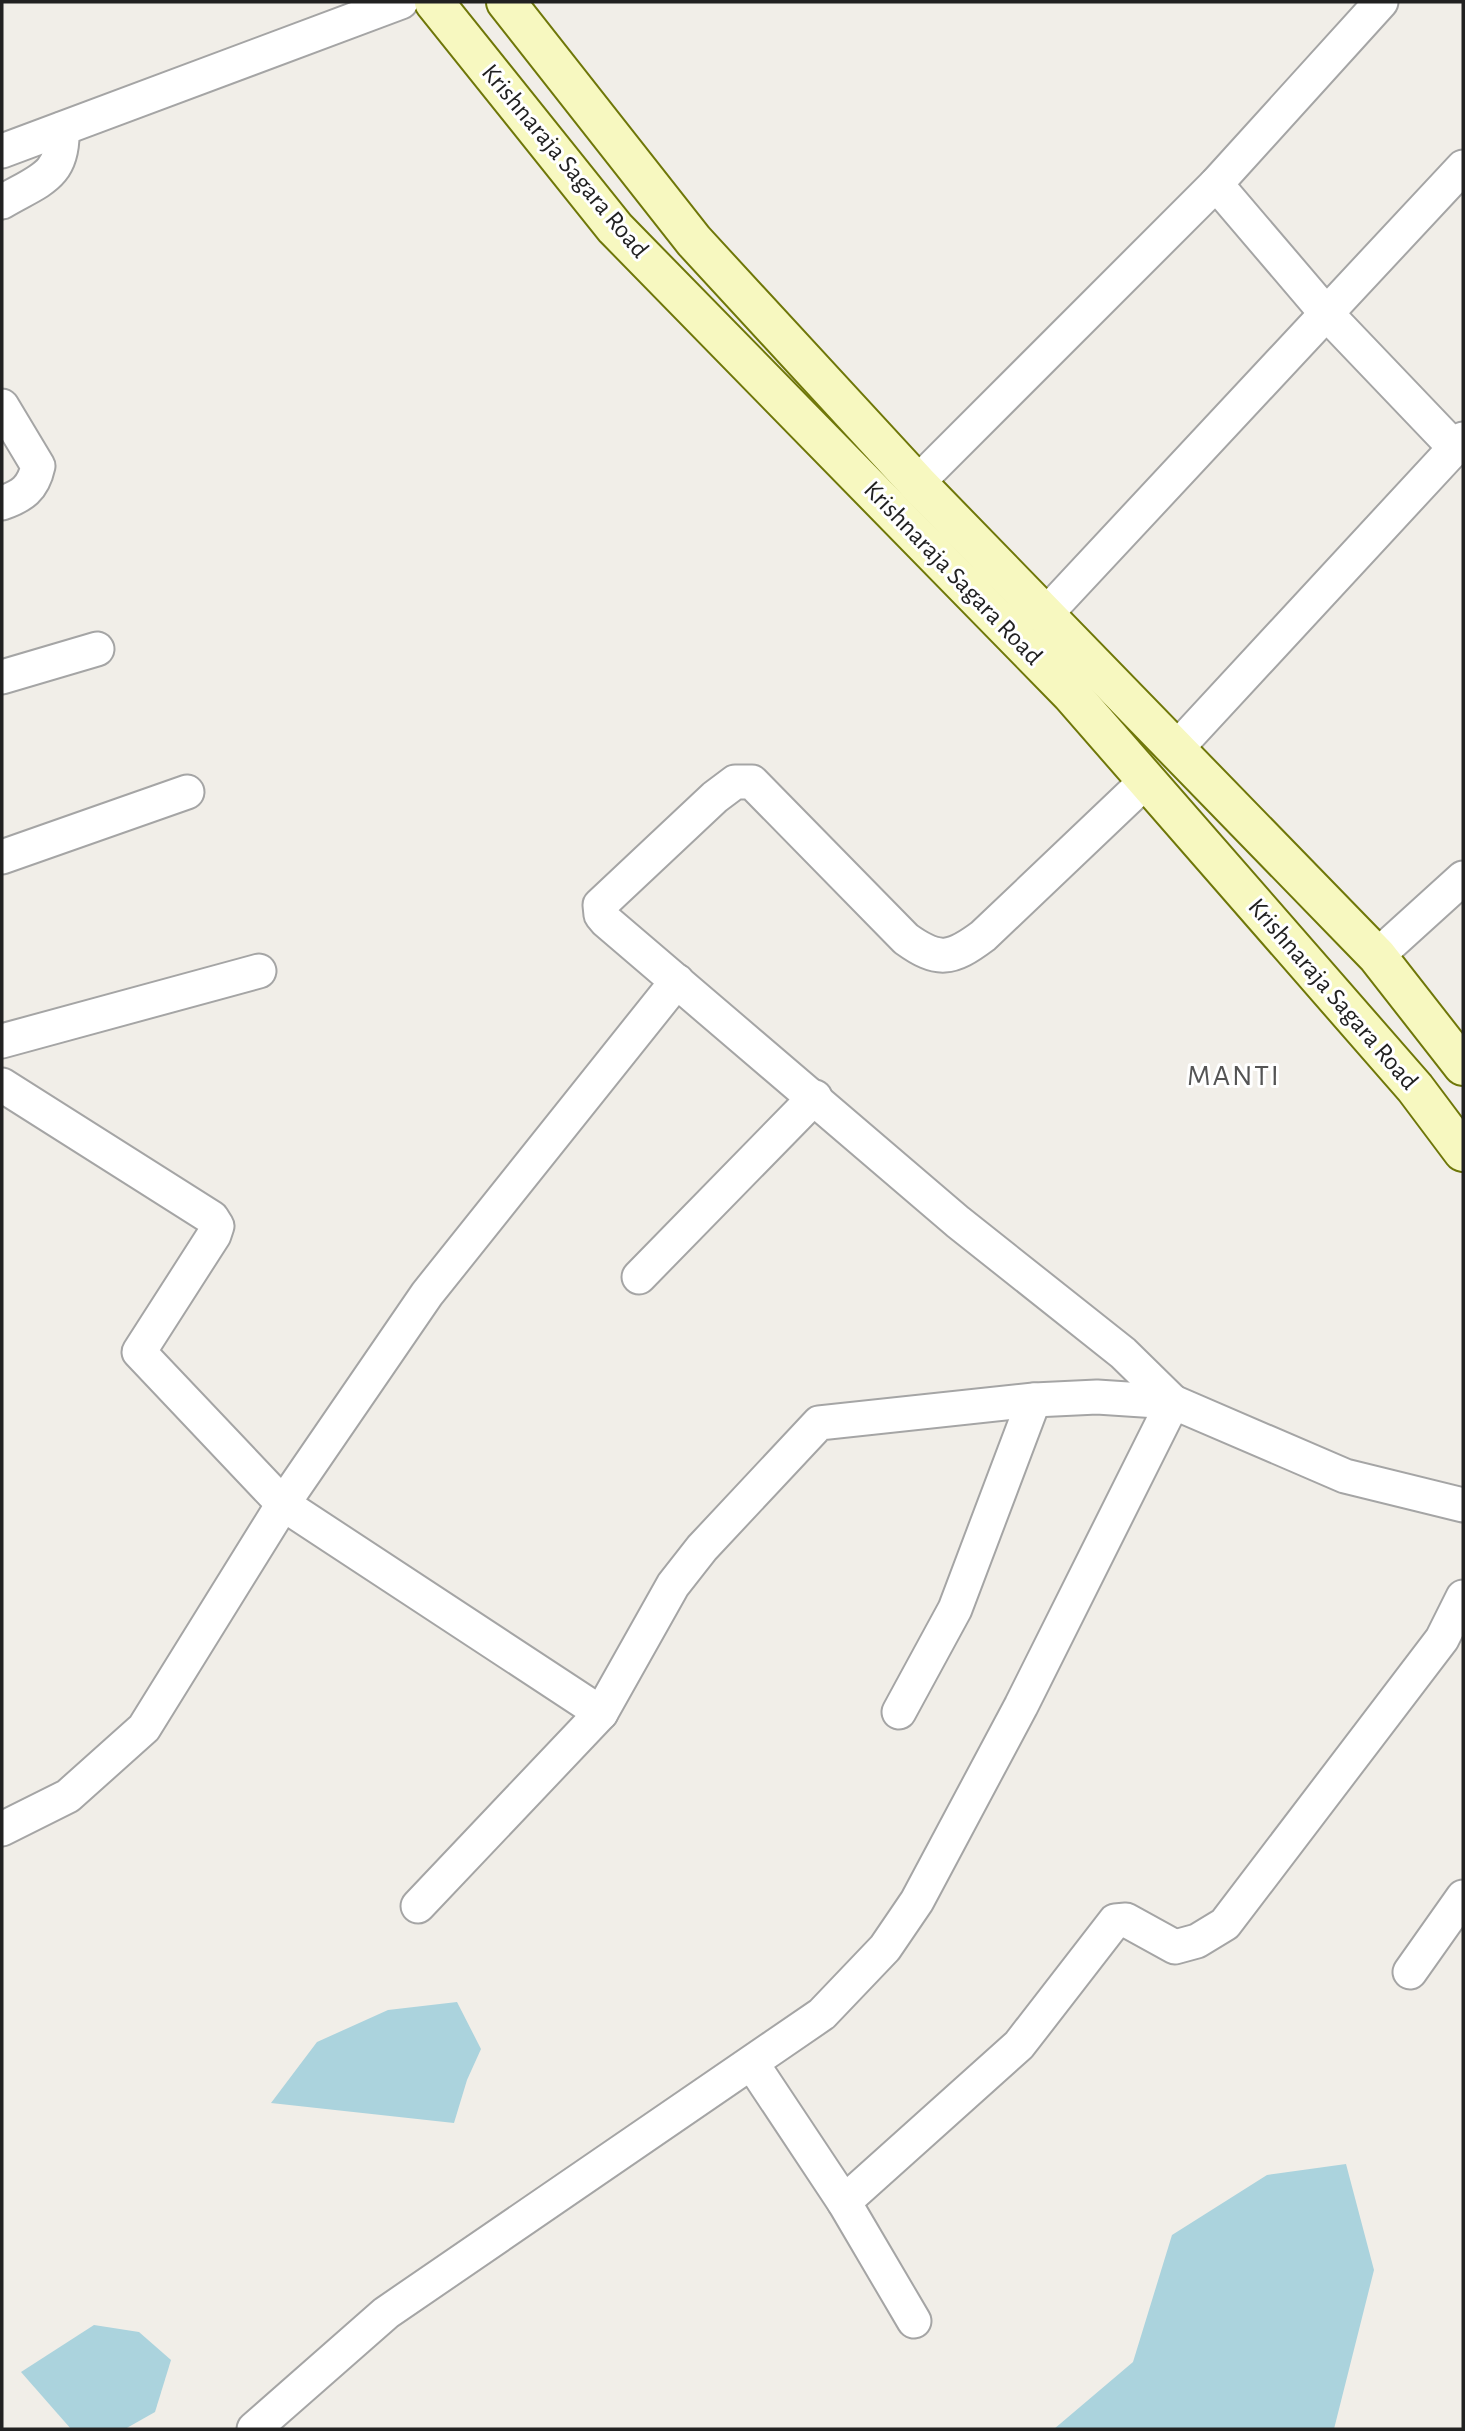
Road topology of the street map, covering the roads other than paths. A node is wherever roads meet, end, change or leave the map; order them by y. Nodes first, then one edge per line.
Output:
1 (401, 2) edge
2 (435, 2) edge
3 (506, 2) edge
4 (1381, 2) edge
5 (62, 129) junction
6 (2, 151) edge
7 (1463, 167) edge
8 (1216, 184) junction
9 (2, 202) edge
10 (1326, 313) junction
11 (2, 406) edge
12 (1459, 444) edge
13 (917, 483) junction
14 (2, 503) edge
15 (1044, 616) junction
16 (97, 649) dead end
17 (2, 677) edge
18 (1176, 749) junction
19 (1147, 780) junction
20 (187, 792) dead end
21 (2, 857) edge
22 (1463, 878) edge
23 (1377, 956) junction
24 (259, 971) dead end
25 (677, 981) junction
26 (2, 1041) edge
27 (1463, 1066) edge
28 (2, 1085) edge
29 (815, 1097) junction
30 (1463, 1152) edge
31 (639, 1278) dead end
32 (1034, 1400) junction
33 (1173, 1402) junction
34 (283, 1504) junction
35 (1463, 1505) edge
36 (1463, 1597) edge
37 (899, 1712) dead end
38 (601, 1713) junction
39 (2, 1829) edge
40 (1463, 1897) edge
41 (418, 1906) dead end
42 (1410, 1972) dead end
43 (753, 2065) junction
44 (844, 2202) junction
45 (914, 2321) dead end
46 (254, 2429) edge

1 - 5 street
2 - 19 main road, Krishnaraja Sagara Road
3 - 13 main road, Krishnaraja Sagara Road
4 - 8 street
5 - 6 street
5 - 9 street
7 - 10 street
8 - 10 street
8 - 13 street
10 - 12 street
10 - 15 street
11 - 14 street
12 - 18 street
13 - 15 main road, Krishnaraja Sagara Road
15 - 18 main road, Krishnaraja Sagara Road
16 - 17 street
18 - 23 main road, Krishnaraja Sagara Road
19 - 25 street
19 - 30 main road, Krishnaraja Sagara Road
20 - 21 street
22 - 23 street
23 - 27 main road, Krishnaraja Sagara Road
24 - 26 street
25 - 29 street
25 - 34 street
28 - 34 street
29 - 31 street
29 - 33 street
32 - 33 street
32 - 37 street
32 - 38 street
33 - 35 street
33 - 43 street
34 - 38 street
34 - 39 street
36 - 44 street
38 - 41 street
40 - 42 street
43 - 44 street
43 - 46 street
44 - 45 street

